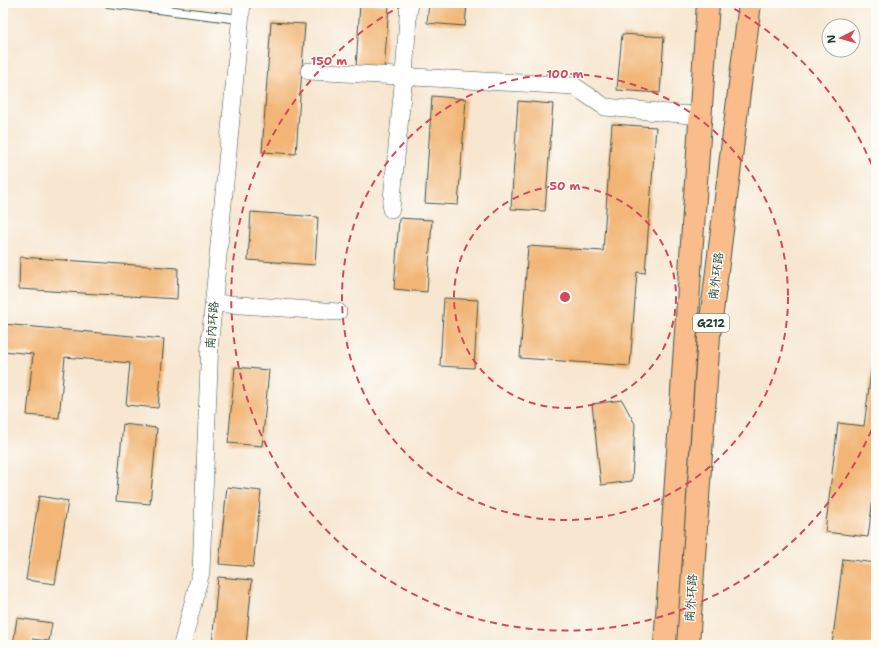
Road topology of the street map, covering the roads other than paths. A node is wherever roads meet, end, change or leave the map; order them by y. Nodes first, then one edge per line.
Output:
1 (108, 3) edge
2 (409, 3) edge
3 (708, 3) edge
4 (750, 3) edge
5 (241, 11) edge
6 (309, 71) dead end
7 (404, 75) junction
8 (701, 116) junction
9 (391, 209) dead end
10 (213, 303) junction
11 (338, 312) dead end
12 (182, 645) edge
13 (665, 645) edge
14 (688, 645) edge

1 - 5 lane
2 - 7 street
3 - 8 highway, 南外环路 / G212
4 - 14 highway, 南外环路 / G212
5 - 10 street, 南内环路
6 - 7 street
7 - 8 street
7 - 9 street
8 - 13 highway, 南外环路 / G212
10 - 11 street
10 - 12 street, 南内环路

